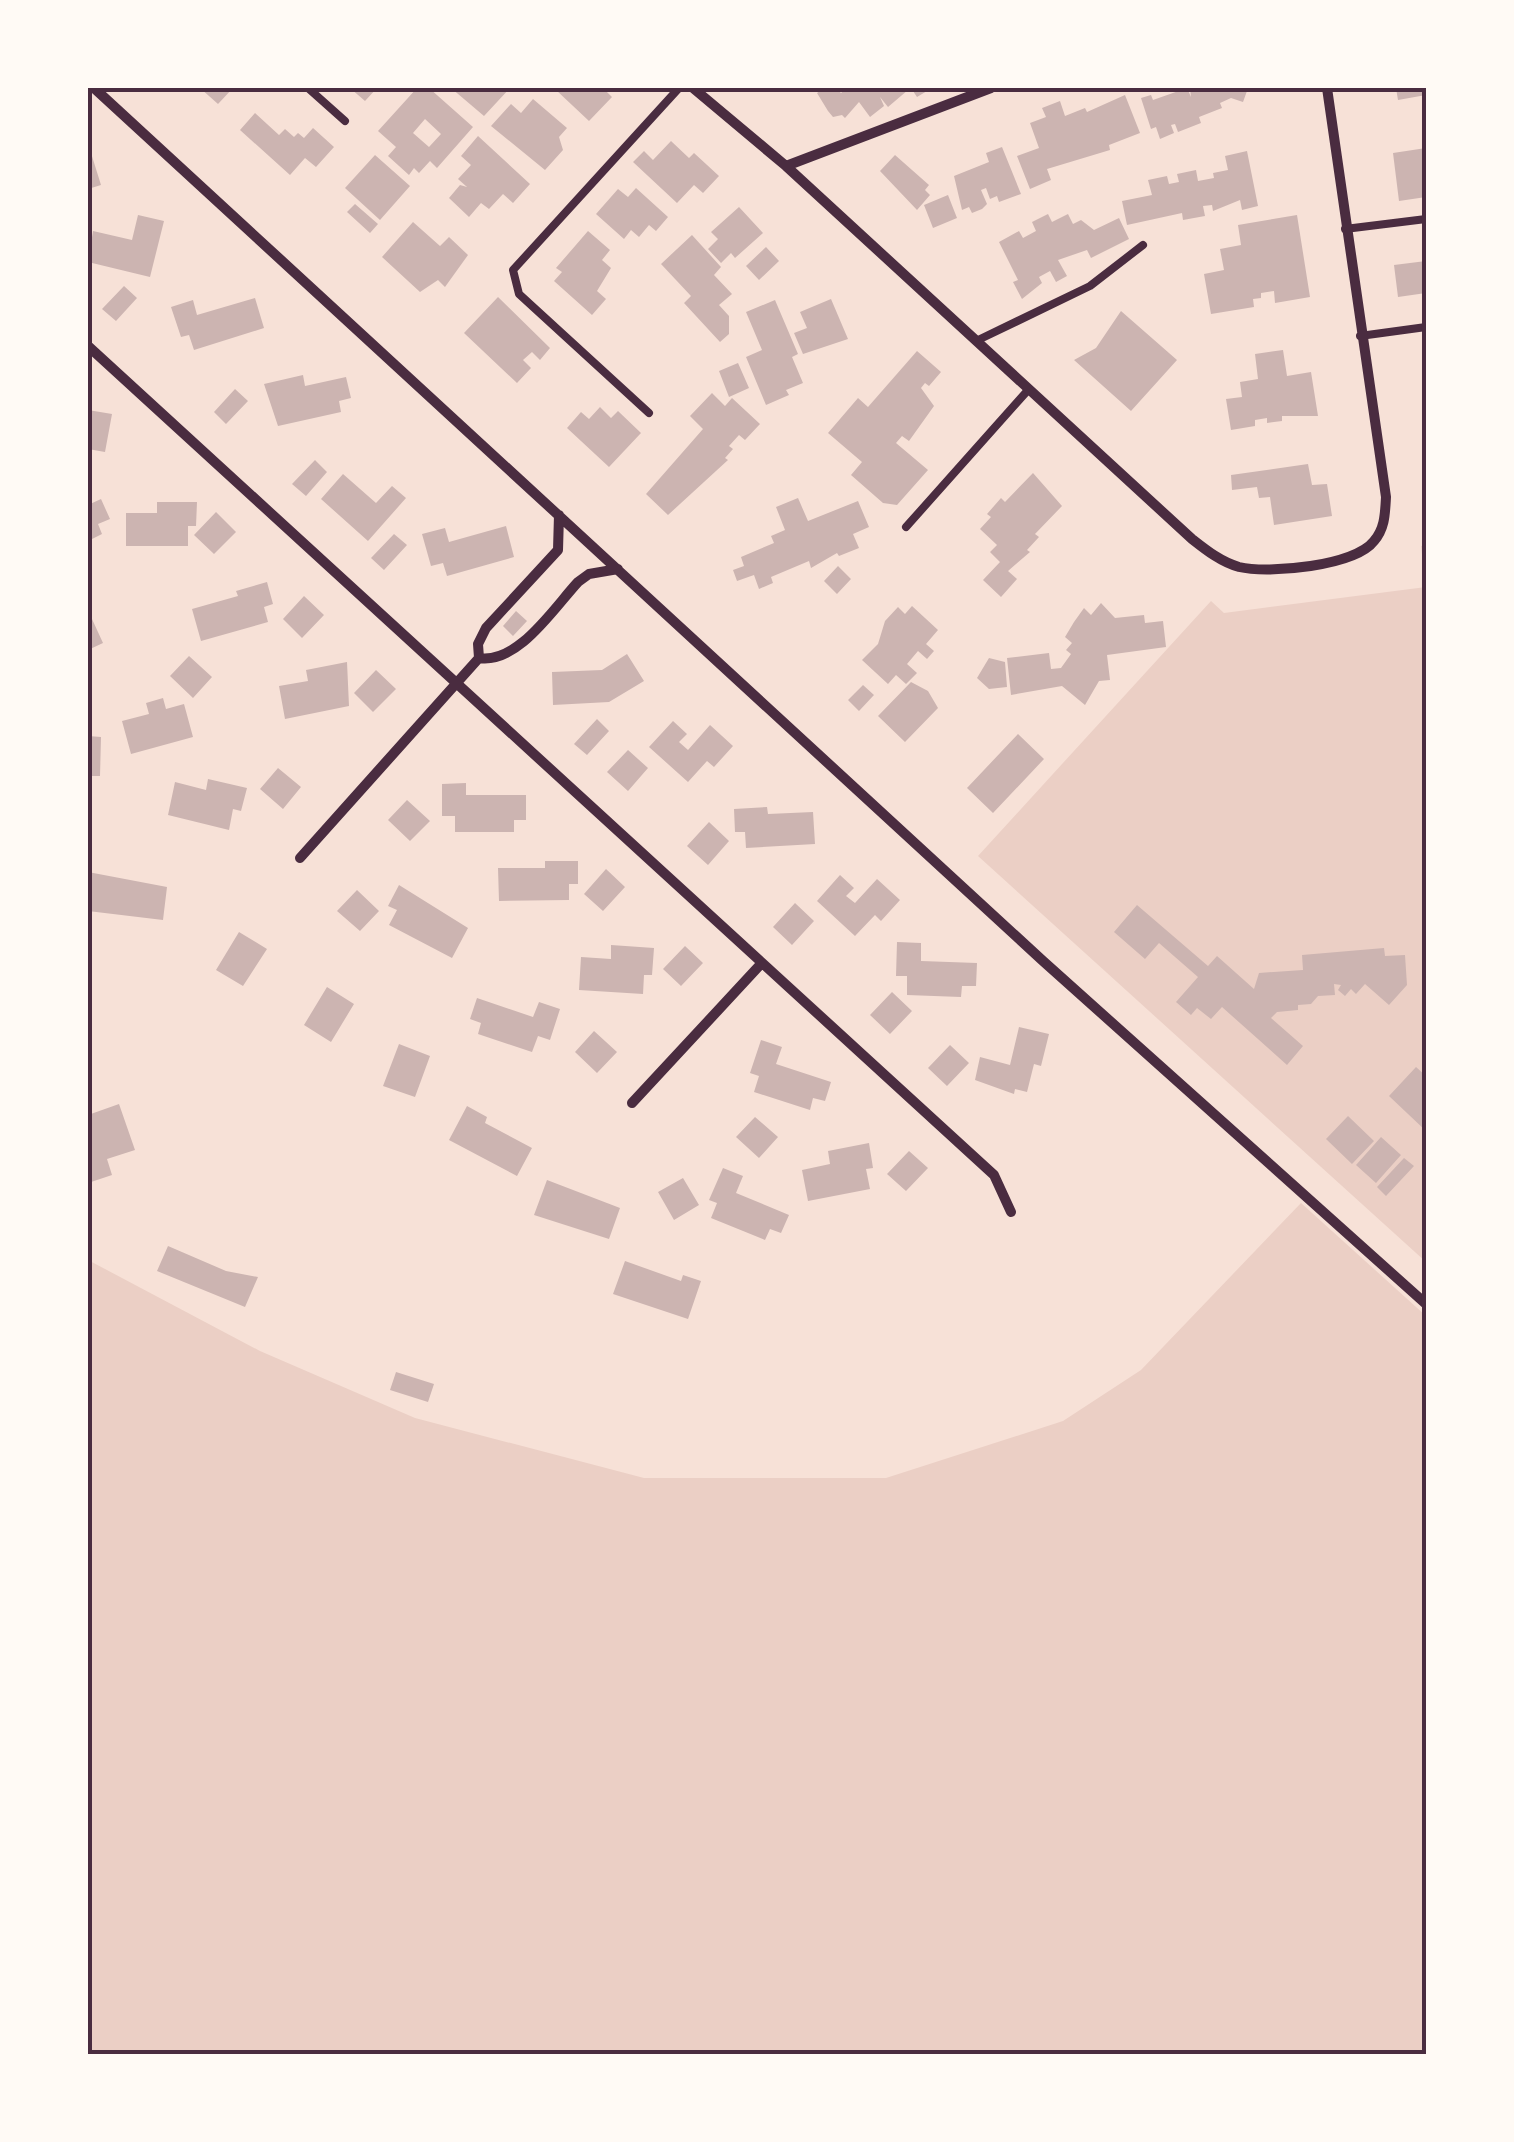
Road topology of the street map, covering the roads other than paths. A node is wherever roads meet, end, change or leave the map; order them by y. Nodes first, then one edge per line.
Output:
1 (94, 88) edge
2 (308, 88) edge
3 (679, 88) edge
4 (693, 88) edge
5 (991, 88) edge
6 (1327, 88) edge
7 (345, 120) dead end
8 (786, 166) junction
9 (1426, 219) edge
10 (1344, 229) junction
11 (1143, 245) dead end
12 (1426, 327) edge
13 (1360, 336) junction
14 (976, 341) junction
15 (88, 346) edge
16 (1029, 389) junction
17 (649, 413) dead end
18 (560, 515) junction
19 (906, 527) dead end
20 (618, 569) junction
21 (479, 658) junction
22 (456, 685) junction
23 (300, 858) dead end
24 (761, 964) junction
25 (632, 1103) dead end
26 (1011, 1212) dead end
27 (1426, 1304) edge

1 - 18 street
2 - 7 lane
3 - 17 lane
4 - 8 street
5 - 8 street
6 - 10 street
8 - 14 street
9 - 10 lane
10 - 13 street
11 - 14 lane
12 - 13 lane
13 - 16 street
14 - 16 street
15 - 22 street
16 - 19 lane
18 - 20 street
18 - 21 street
20 - 21 street
20 - 27 street
21 - 22 street
22 - 23 street
22 - 24 street
24 - 25 street
24 - 26 street

